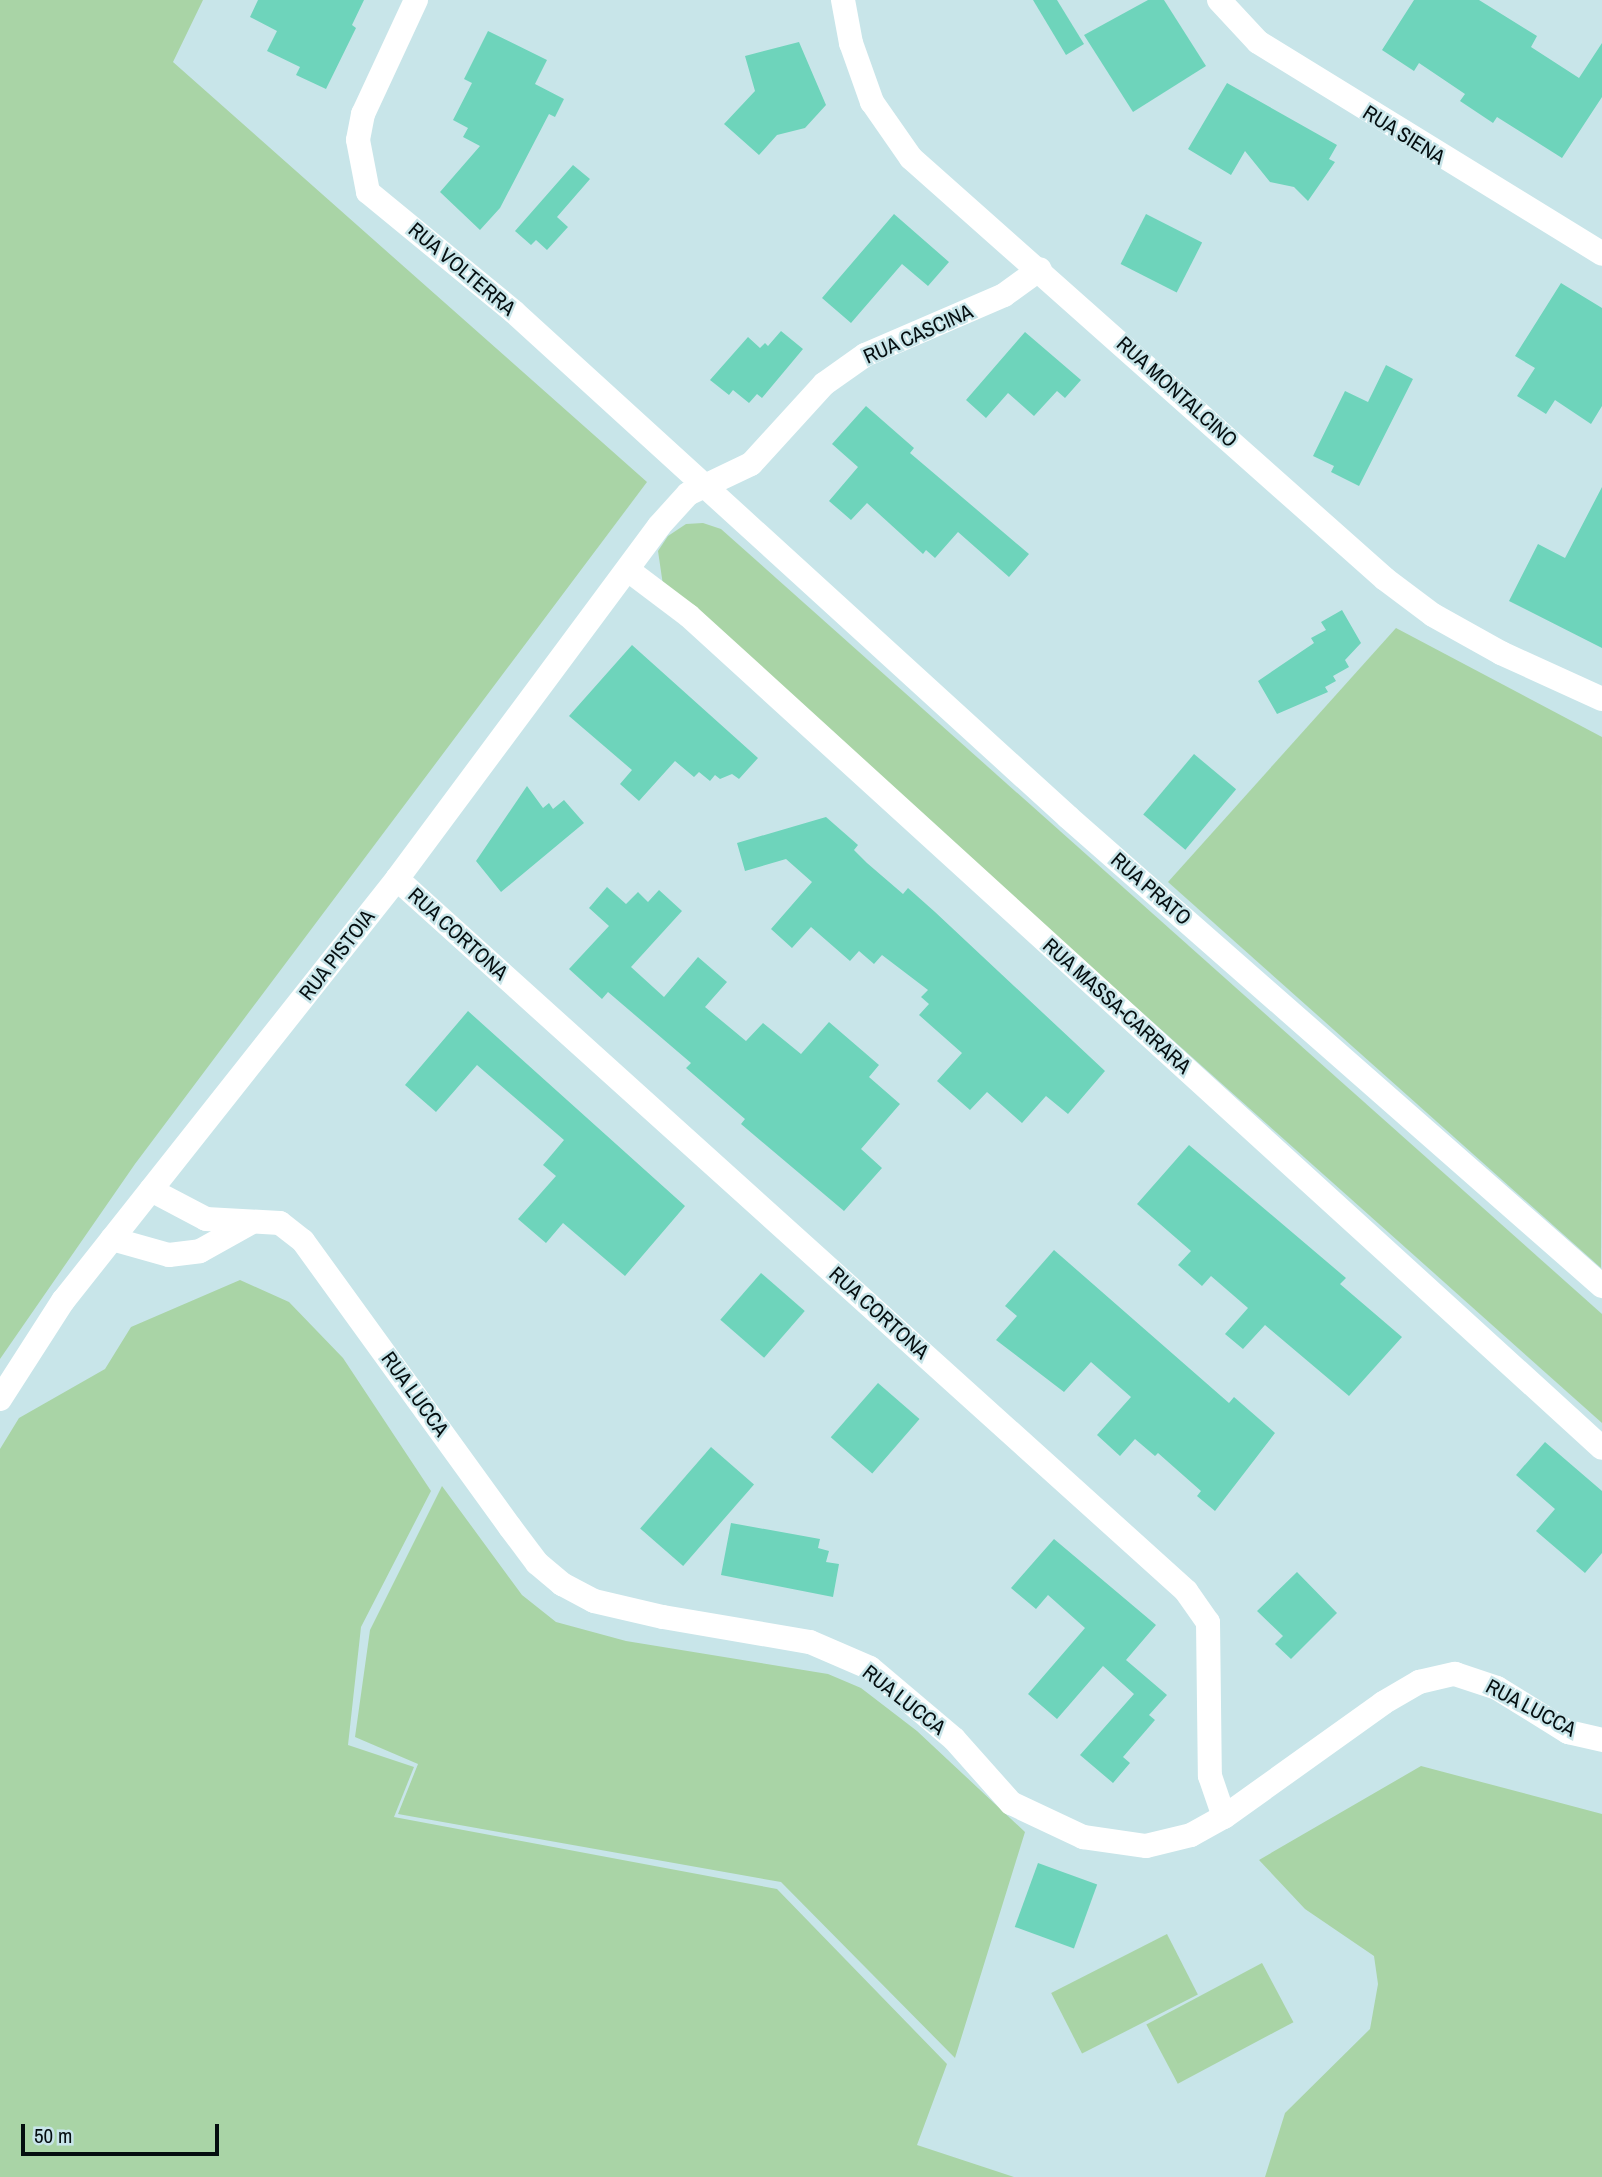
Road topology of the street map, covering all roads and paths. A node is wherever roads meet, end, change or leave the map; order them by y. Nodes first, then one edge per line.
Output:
1 (416, 0) edge
2 (843, 0) edge
3 (1219, 0) edge
4 (1602, 254) edge
5 (1040, 269) junction
6 (706, 486) junction
7 (628, 570) junction
8 (1602, 699) edge
9 (397, 879) junction
10 (151, 1190) junction
11 (254, 1220) junction
12 (112, 1239) junction
13 (1602, 1286) edge
14 (0, 1399) edge
15 (1602, 1448) edge
16 (1602, 1740) edge
17 (1224, 1817) junction

1 - 6 street, RUA VOLTERRA
2 - 5 street, RUA MONTALCINO
3 - 4 street, RUA SIENA
5 - 6 street, RUA CASCINA
5 - 8 street, RUA MONTALCINO
6 - 7 street, RUA PISTOIA
6 - 13 street, RUA PRATO
7 - 9 street, RUA PISTOIA
7 - 15 street, RUA MASSA-CARRARA
9 - 10 street, RUA PISTOIA
9 - 17 street, RUA CORTONA
10 - 11 street, RUA LUCCA
10 - 12 street, RUA PISTOIA
11 - 12 street
11 - 17 street, RUA LUCCA
12 - 14 street, RUA PISTOIA
16 - 17 street, RUA LUCCA

